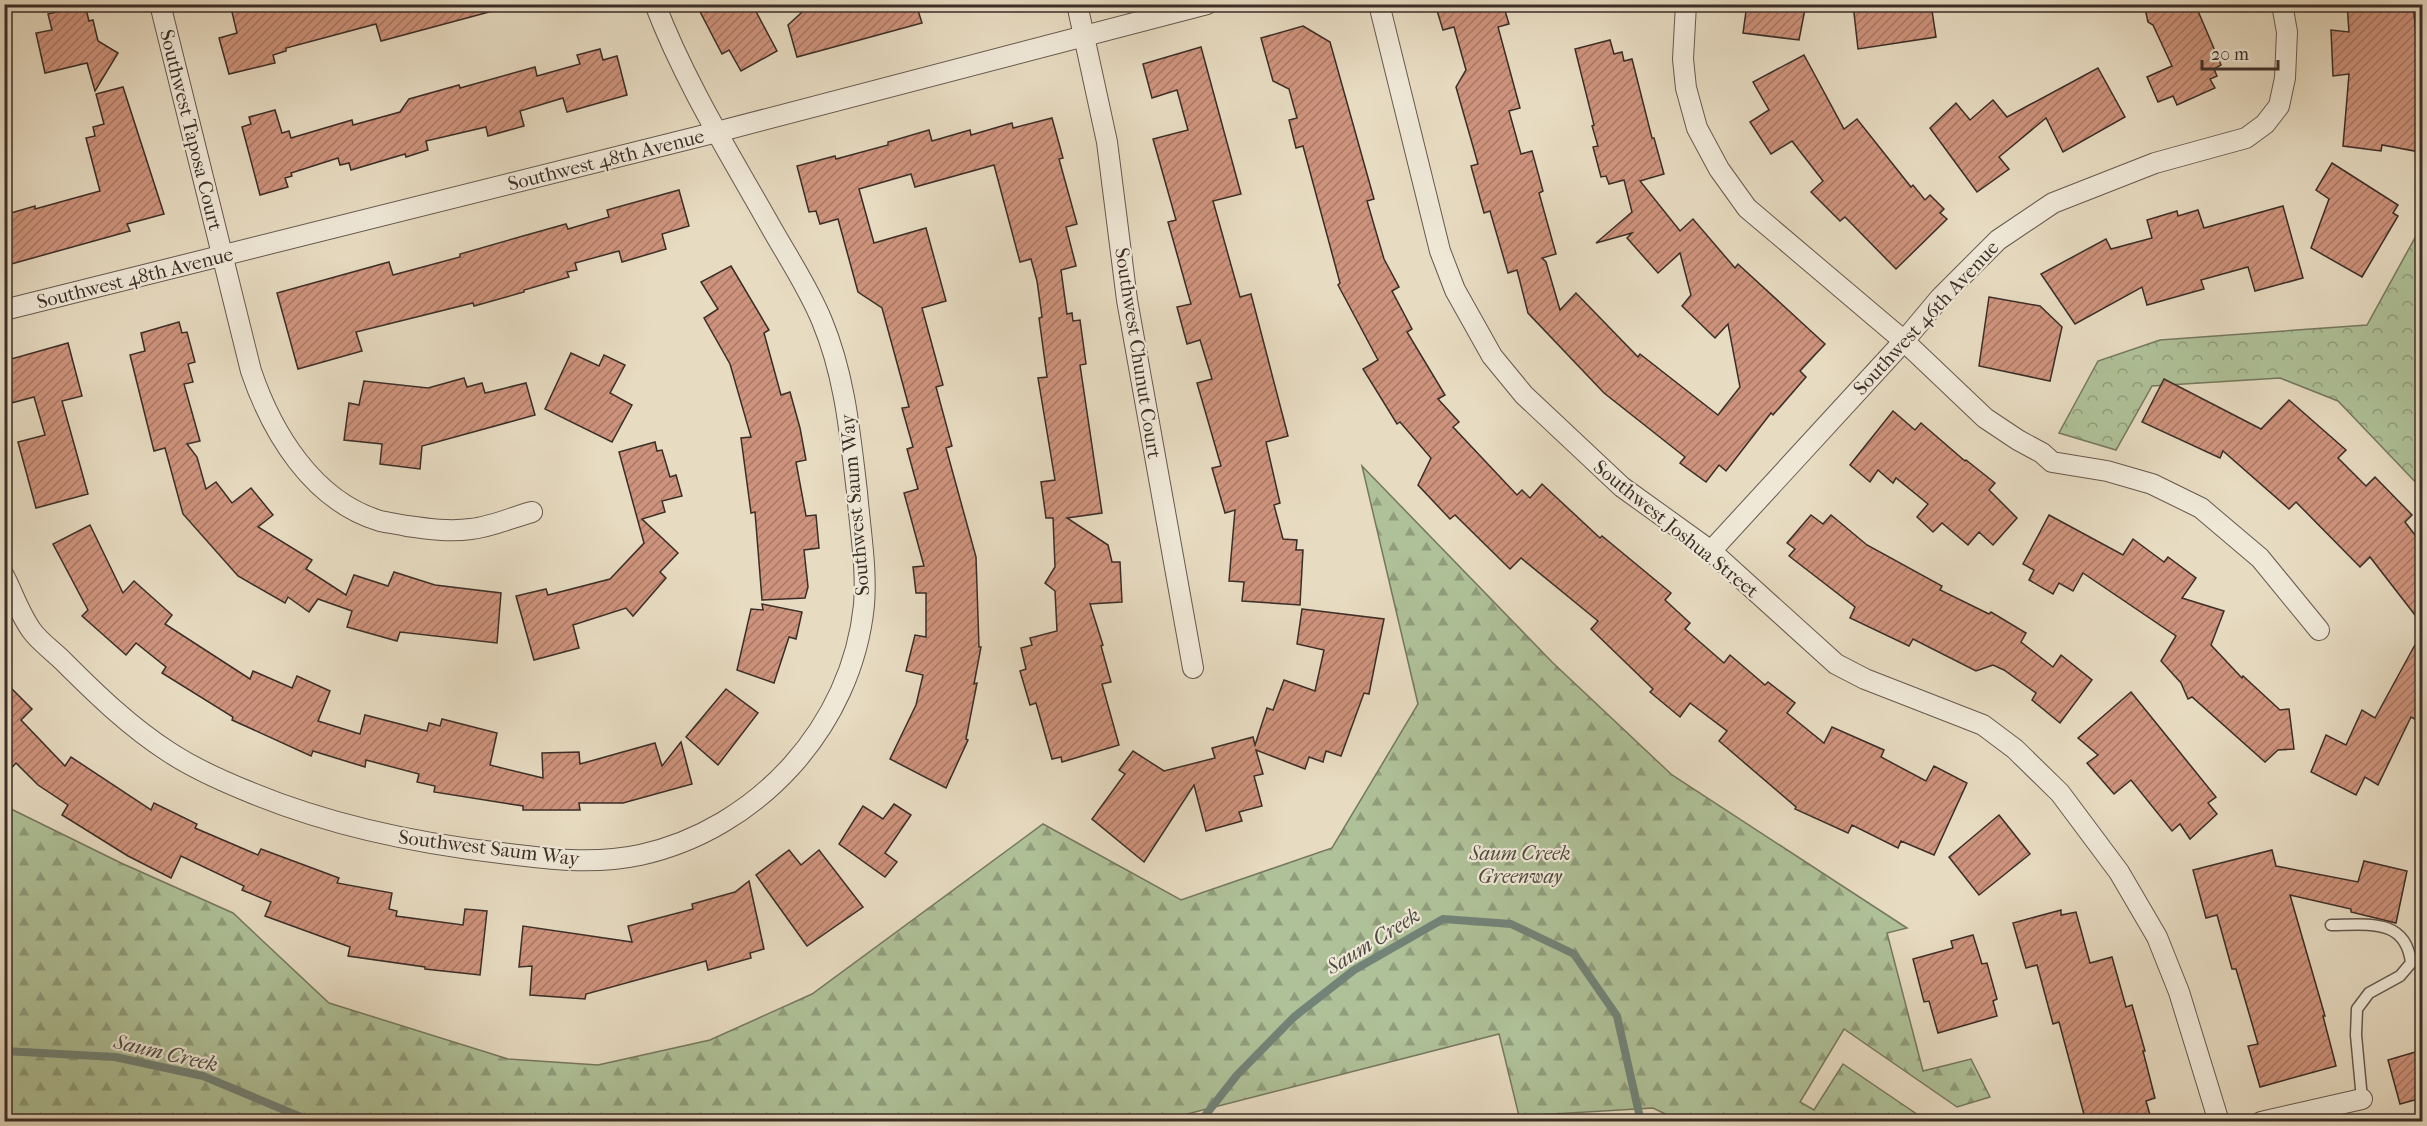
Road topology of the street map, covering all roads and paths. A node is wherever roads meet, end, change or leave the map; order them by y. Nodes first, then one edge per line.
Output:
1 (160, 4) edge
2 (655, 4) edge
3 (1077, 4) edge
4 (1207, 4) edge
5 (1379, 4) edge
6 (1686, 4) edge
7 (2282, 4) edge
8 (1085, 38) junction
9 (717, 132) junction
10 (221, 256) junction
11 (4, 310) edge
12 (1904, 341) junction
13 (532, 512) dead end
14 (1711, 551) junction
15 (4, 576) edge
16 (2319, 630) dead end
17 (1193, 668) dead end
18 (2331, 925) dead end
19 (2362, 1099) joint
20 (2219, 1122) edge
21 (2260, 1122) edge

1 - 10 street, Southwest Taposa Court
2 - 9 street, Southwest Saum Way
3 - 8 street, Southwest Chunut Court
4 - 8 street, Southwest 48th Avenue
5 - 14 street, Southwest Joshua Street
6 - 12 street
7 - 12 street, Southwest 46th Avenue
8 - 9 street, Southwest 48th Avenue
8 - 17 street, Southwest Chunut Court
9 - 10 street, Southwest 48th Avenue
9 - 15 street, Southwest Saum Way
10 - 11 street, Southwest 48th Avenue
10 - 13 street, Southwest Taposa Court
12 - 14 street, Southwest 46th Avenue
12 - 16 street
14 - 20 street, Southwest Joshua Street
18 - 19 lane
19 - 21 street

